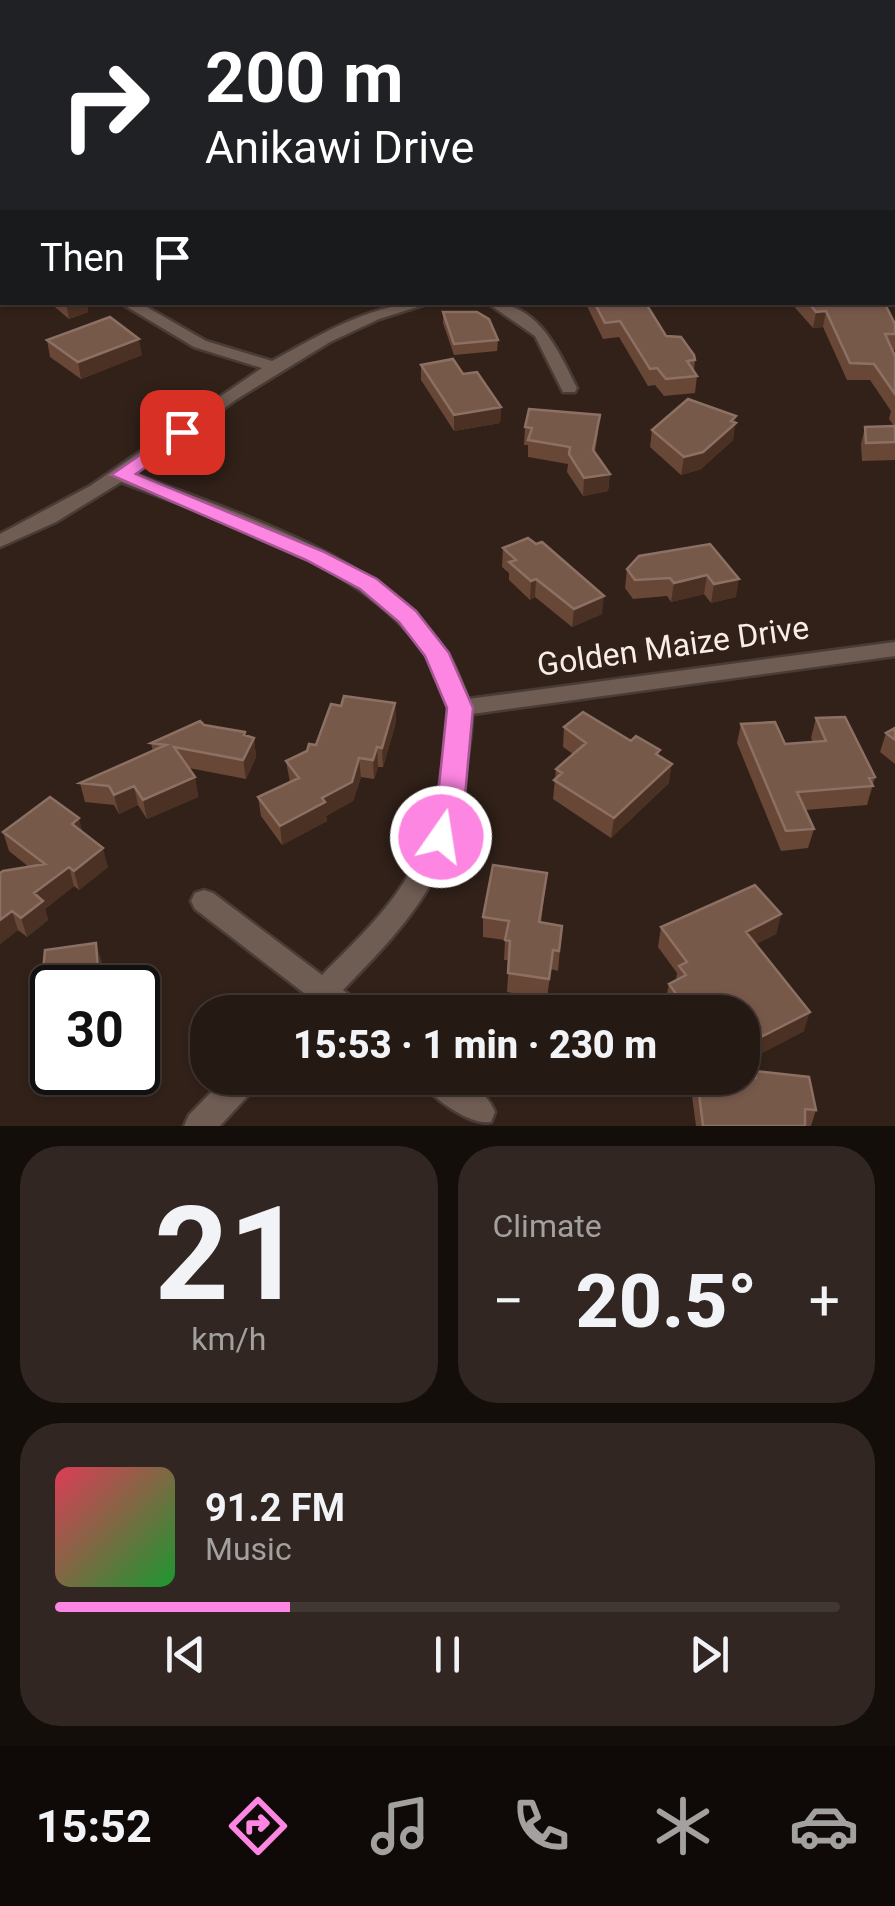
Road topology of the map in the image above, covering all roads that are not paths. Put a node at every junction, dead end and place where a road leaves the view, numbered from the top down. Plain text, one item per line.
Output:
1 (131, 305) edge
2 (415, 305) edge
3 (498, 305) edge
4 (274, 367) junction
5 (569, 388) dead end
6 (121, 475) junction
7 (0, 541) edge
8 (895, 649) edge
9 (460, 708) junction
10 (204, 901) dead end
11 (306, 995) edge
12 (320, 995) edge
13 (228, 1095) edge
14 (458, 1095) edge
15 (480, 1112) dead end
16 (200, 1126) edge

1 - 4 street
2 - 4 street
3 - 5 street
4 - 6 street
6 - 7 street
6 - 9 street
8 - 9 street, Golden Maize Drive
9 - 12 street
10 - 11 street
13 - 16 street
14 - 15 street

